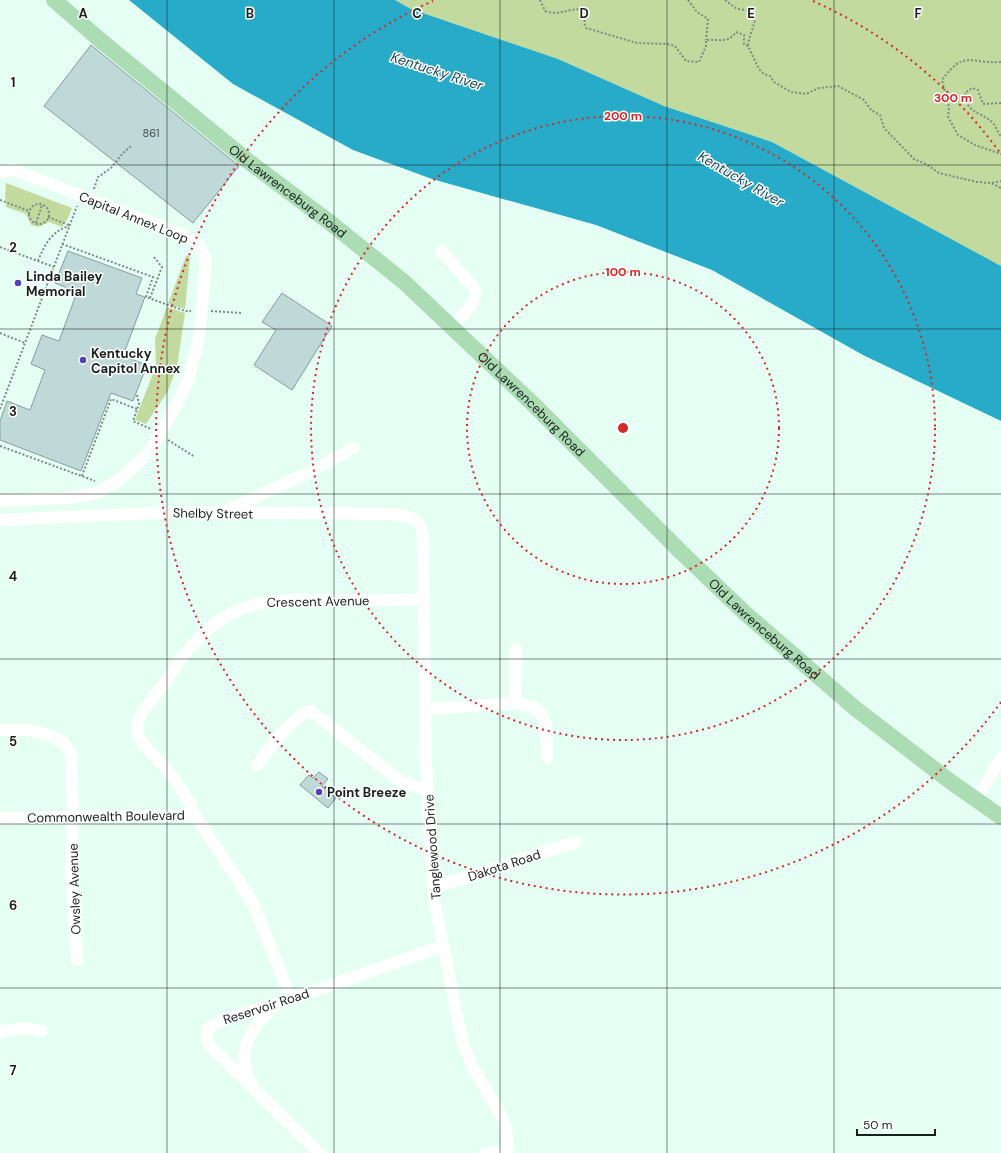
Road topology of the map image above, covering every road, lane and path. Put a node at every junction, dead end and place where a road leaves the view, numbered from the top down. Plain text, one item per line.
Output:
1 (54, 0) edge
2 (540, 0) edge
3 (688, 0) edge
4 (725, 0) edge
5 (706, 40) junction
6 (748, 46) junction
7 (1001, 62) edge
8 (1001, 103) edge
9 (1001, 136) edge
10 (131, 146) dead end
11 (1001, 154) edge
12 (0, 173) edge
13 (1001, 181) edge
14 (991, 183) junction
15 (1001, 188) edge
16 (86, 197) junction
17 (0, 200) edge
18 (42, 205) junction
19 (30, 211) junction
20 (48, 217) junction
21 (36, 223) junction
22 (69, 226) junction
23 (62, 244) junction
24 (0, 247) edge
25 (441, 251) dead end
26 (154, 257) dead end
27 (38, 261) junction
28 (54, 267) junction
29 (150, 298) junction
30 (186, 311) dead end
31 (214, 311) dead end
32 (241, 313) dead end
33 (452, 326) junction
34 (0, 333) edge
35 (25, 343) junction
36 (137, 395) dead end
37 (0, 409) edge
38 (138, 409) junction
39 (146, 425) dead end
40 (170, 441) dead end
41 (0, 446) edge
42 (353, 448) dead end
43 (195, 457) dead end
44 (82, 476) junction
45 (110, 487) junction
46 (0, 501) edge
47 (222, 513) junction
48 (0, 520) edge
49 (421, 528) joint
50 (423, 599) junction
51 (516, 649) dead end
52 (515, 703) junction
53 (425, 709) junction
54 (0, 730) edge
55 (547, 758) dead end
56 (1001, 758) edge
57 (256, 765) dead end
58 (428, 791) junction
59 (976, 800) junction
60 (194, 815) junction
61 (73, 817) junction
62 (1001, 817) edge
63 (0, 818) edge
64 (576, 842) dead end
65 (433, 888) junction
66 (443, 946) junction
67 (77, 960) dead end
68 (291, 999) junction
69 (276, 1004) junction
70 (42, 1031) dead end
71 (0, 1032) edge
72 (255, 1088) junction
73 (508, 1152) edge
74 (319, 1153) edge
75 (484, 1153) edge

1 - 33 main road, Old Lawrenceburg Road
2 - 5 path
3 - 5 path
4 - 6 path
5 - 6 path
6 - 14 path
7 - 11 path
8 - 9 path
10 - 16 path
12 - 16 street, Capital Annex Loop
13 - 14 path
14 - 15 path
16 - 22 path
16 - 45 street, Capital Annex Loop
17 - 19 path
18 - 19 path
18 - 20 path
18 - 21 path
19 - 21 path
20 - 21 path
20 - 22 path
22 - 23 path
22 - 27 path
23 - 28 path
23 - 29 path
24 - 27 path
25 - 33 street
26 - 29 path
27 - 28 path
28 - 35 path
29 - 30 path
31 - 32 path
33 - 59 main road, Old Lawrenceburg Road
34 - 35 path
35 - 37 path
36 - 38 path
38 - 39 path
38 - 44 path
40 - 43 path
41 - 44 path
42 - 47 street
44 - 45 path
45 - 46 street, Capital Annex Loop
47 - 48 street, Shelby Street
47 - 49 street, Shelby Street
49 - 50 street, Tanglewood Drive
50 - 53 street, Tanglewood Drive
50 - 60 street, Crescent Avenue
51 - 52 street
52 - 53 street
52 - 55 street
53 - 58 street, Tanglewood Drive
54 - 61 street, Owsley Avenue
56 - 59 street
57 - 58 street
58 - 65 street, Tanglewood Drive
59 - 62 main road, Old Lawrenceburg Road
60 - 61 street, Commonwealth Boulevard
60 - 68 street, Commonwealth Boulevard
61 - 63 street, Commonwealth Boulevard
61 - 67 street, Owsley Avenue
64 - 65 street, Dakota Road
65 - 66 street, Tanglewood Drive
66 - 68 street, Reservoir Road
66 - 73 street, Tanglewood Drive
68 - 69 street, Reservoir Road
69 - 72 street
69 - 72 street, Reservoir Road
70 - 71 street
72 - 74 street, Reservoir Road
73 - 75 street

